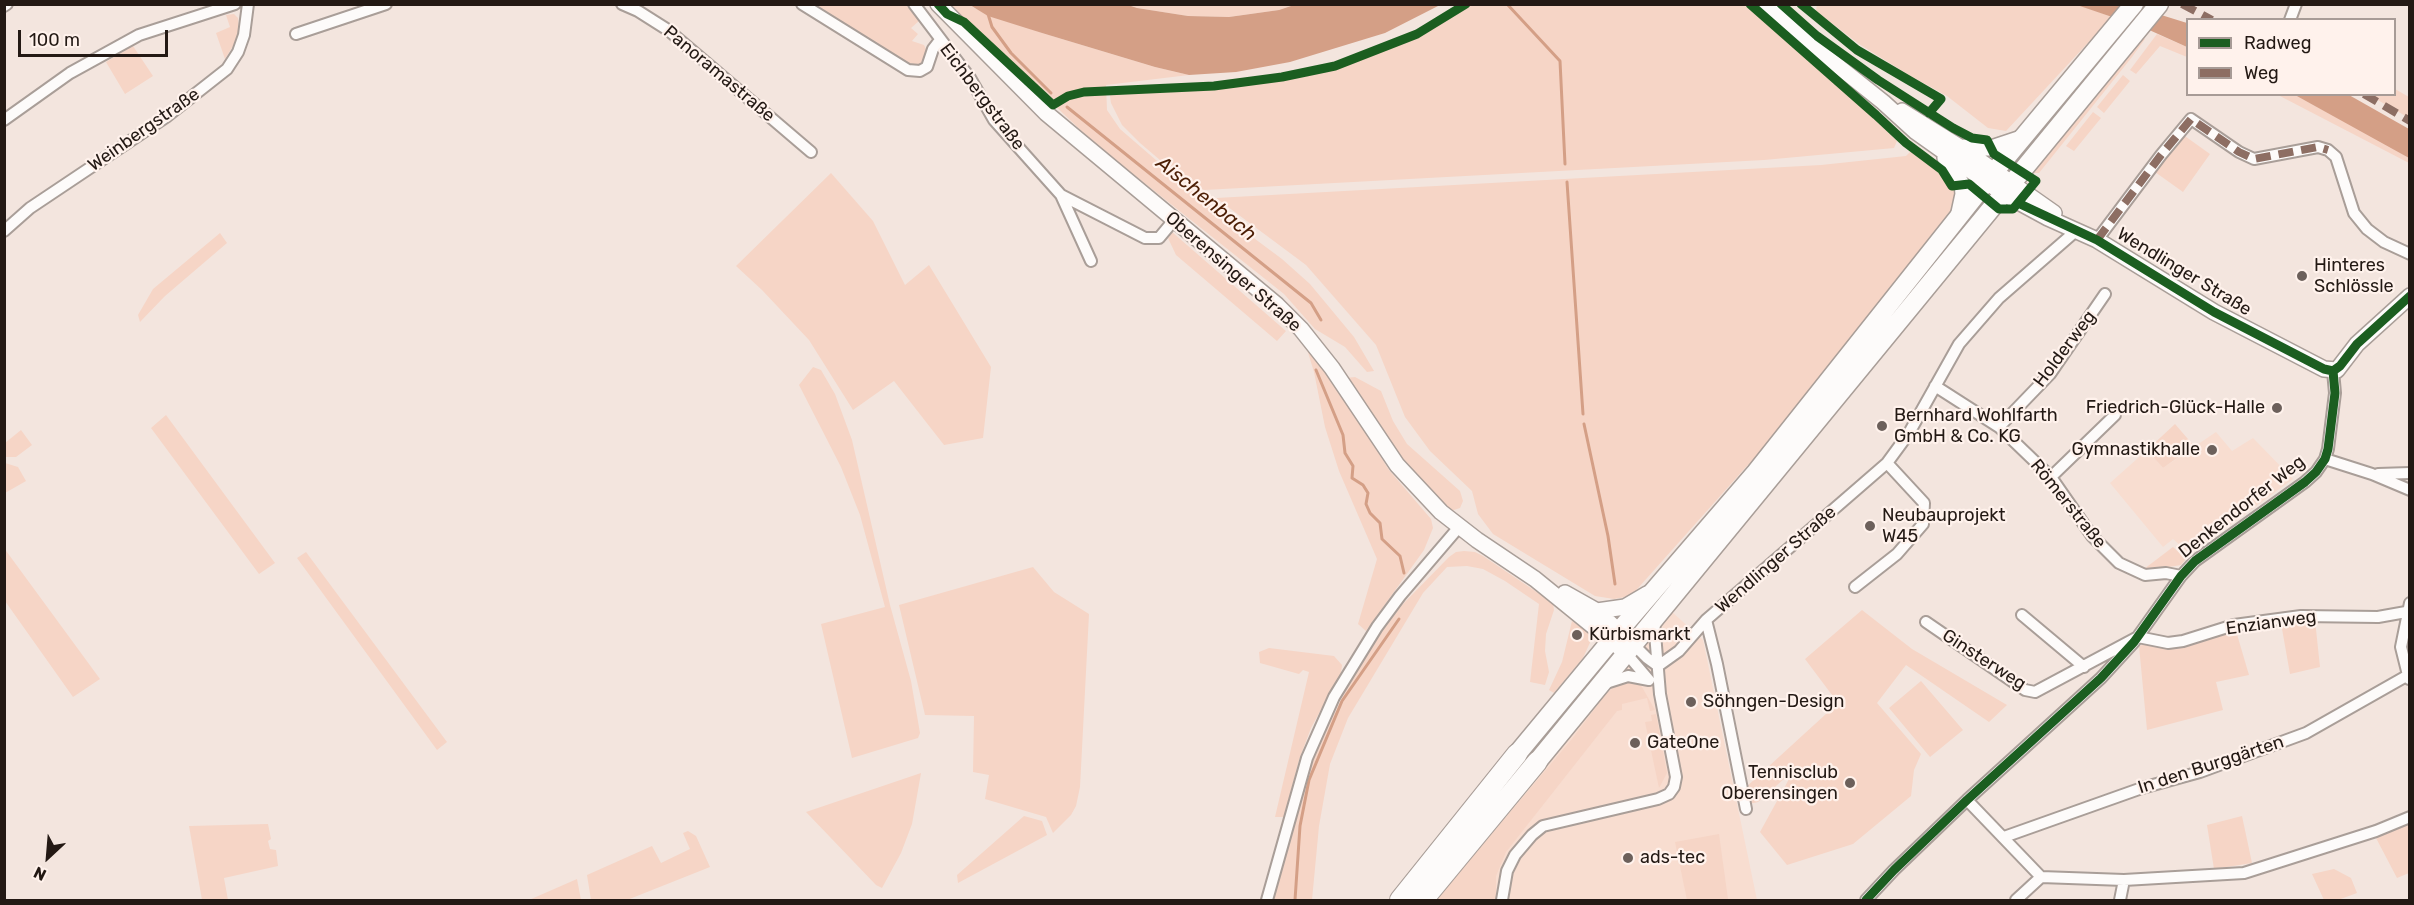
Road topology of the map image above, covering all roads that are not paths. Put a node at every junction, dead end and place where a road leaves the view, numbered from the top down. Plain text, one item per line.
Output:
1 (235, 4) edge
2 (248, 4) edge
3 (386, 4) edge
4 (622, 4) edge
5 (802, 4) edge
6 (914, 4) edge
7 (938, 4) edge
8 (1764, 4) edge
9 (2134, 4) edge
10 (2158, 4) edge
11 (296, 34) dead end
12 (940, 40) junction
13 (1883, 102) junction
14 (4, 120) edge
15 (2024, 137) junction
16 (1930, 142) junction
17 (1960, 147) junction
18 (811, 152) dead end
19 (1990, 177) junction
20 (2006, 188) junction
21 (1061, 195) junction
22 (1958, 217) junction
23 (1174, 220) junction
24 (2074, 228) junction
25 (4, 231) edge
26 (2097, 240) junction
27 (2409, 254) edge
28 (1091, 261) dead end
29 (2105, 294) dead end
30 (2409, 296) edge
31 (2333, 371) junction
32 (1935, 386) junction
33 (2115, 415) dead end
34 (1999, 427) junction
35 (2325, 459) junction
36 (1887, 463) junction
37 (2409, 473) edge
38 (2372, 474) junction
39 (2051, 477) junction
40 (2409, 490) edge
41 (1458, 527) junction
42 (2181, 576) junction
43 (1535, 579) junction
44 (1855, 587) dead end
45 (1655, 589) junction
46 (2408, 607) edge
47 (1597, 611) junction
48 (2022, 615) dead end
49 (1653, 619) junction
50 (1706, 620) junction
51 (1926, 622) dead end
52 (1615, 635) junction
53 (2138, 637) junction
54 (1630, 649) junction
55 (1658, 666) junction
56 (2084, 667) junction
57 (2409, 676) edge
58 (1649, 680) junction
59 (1598, 687) junction
60 (1660, 694) junction
61 (1517, 754) joint
62 (1537, 762) joint
63 (1967, 800) junction
64 (1746, 809) dead end
65 (2409, 817) edge
66 (2004, 837) junction
67 (2041, 877) junction
68 (2124, 880) junction
69 (1267, 900) edge
70 (1400, 900) edge
71 (1423, 900) edge
72 (1502, 900) edge
73 (1866, 900) edge
74 (2016, 900) edge
75 (2120, 900) edge

1 - 14 street
2 - 25 street, Weinbergstraße
3 - 11 street
4 - 18 street, Panoramastraße
5 - 12 street
6 - 12 street, Eichbergstraße
7 - 23 street, Oberensinger Straße
8 - 13 street
9 - 15 main road
10 - 20 main road
12 - 21 street, Eichbergstraße
13 - 16 street
13 - 17 street
15 - 17 street
15 - 19 main road
16 - 19 street
16 - 22 street
17 - 19 street
19 - 20 street, Wendlinger Straße
19 - 22 main road
20 - 24 street, Wendlinger Straße
20 - 49 main road
21 - 23 street, Eichbergstraße
21 - 28 street
22 - 45 main road
23 - 41 street, Oberensinger Straße
24 - 26 street, Wendlinger Straße
24 - 32 street, Wendlinger Straße
26 - 27 street
26 - 31 street, Wendlinger Straße
29 - 34 street, Holderweg
30 - 31 street
31 - 35 street, Denkendorfer Weg
32 - 34 street, Römerstraße
32 - 36 street, Wendlinger Straße
33 - 39 street
34 - 39 street, Römerstraße
35 - 38 street
35 - 42 street, Denkendorfer Weg
36 - 44 street
36 - 50 street, Wendlinger Straße
37 - 38 street
38 - 40 street
39 - 42 street, Römerstraße
41 - 43 street, Oberensinger Straße
41 - 69 street
42 - 53 street, Denkendorfer Weg
43 - 47 street, Oberensinger Straße
43 - 52 street, Oberensinger Straße
45 - 47 street
45 - 52 main road
46 - 53 street, Enzianweg
46 - 57 street
47 - 52 street, Oberensinger Straße
48 - 56 street
49 - 54 main road
49 - 55 street
50 - 55 street, Wendlinger Straße
50 - 64 street, Wendlinger Straße
51 - 56 street, Ginsterweg
52 - 54 street
52 - 61 main road
53 - 56 street, Ginsterweg
53 - 63 street, Denkendorfer Weg
54 - 55 street
54 - 58 street
54 - 59 main road
55 - 60 street
57 - 66 street, In den Burggärten
58 - 59 street
58 - 60 street
59 - 62 main road
60 - 72 street
61 - 70 highway
62 - 71 highway
63 - 66 street
63 - 73 street, Denkendorfer Weg
65 - 68 street
66 - 67 street
67 - 68 street
67 - 74 street
68 - 75 street

